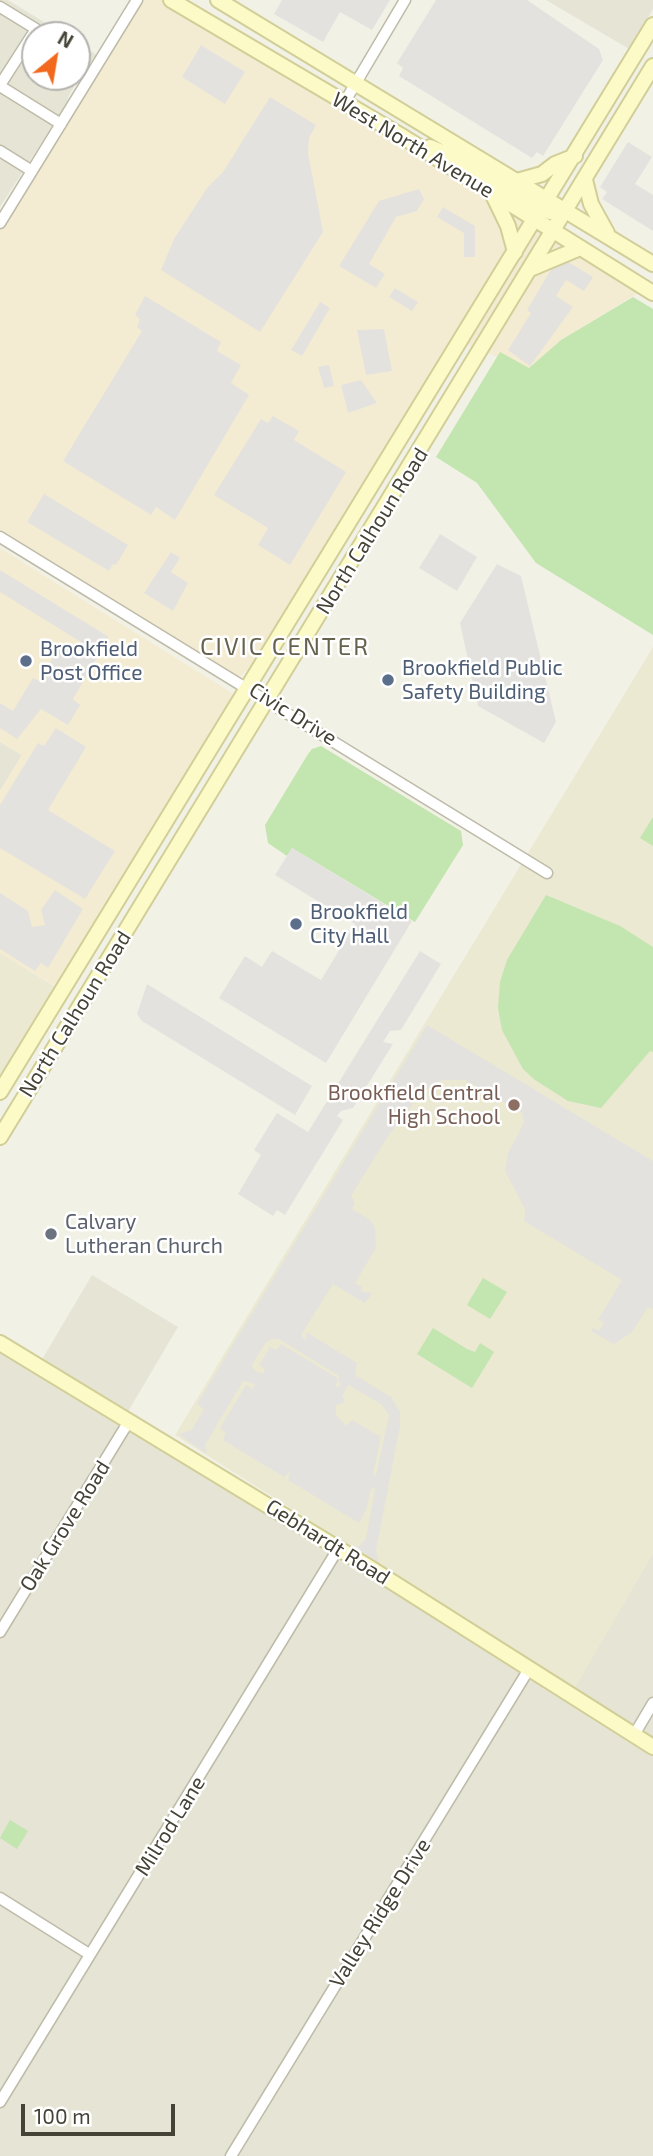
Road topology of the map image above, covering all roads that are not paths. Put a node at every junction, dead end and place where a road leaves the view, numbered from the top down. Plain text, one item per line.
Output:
1 (137, 0) edge
2 (171, 0) edge
3 (218, 0) edge
4 (405, 0) edge
5 (0, 7) edge
6 (653, 25) edge
7 (653, 66) edge
8 (4, 73) edge
9 (357, 82) junction
10 (0, 85) edge
11 (344, 103) junction
12 (61, 124) junction
13 (400, 135) junction
14 (0, 151) edge
15 (575, 156) junction
16 (32, 171) junction
17 (585, 180) junction
18 (517, 181) junction
19 (493, 194) junction
20 (541, 210) junction
21 (566, 211) junction
22 (0, 223) edge
23 (553, 231) junction
24 (608, 236) junction
25 (580, 248) junction
26 (515, 252) junction
27 (653, 264) edge
28 (528, 269) junction
29 (653, 293) edge
30 (0, 537) edge
31 (248, 687) junction
32 (269, 699) junction
33 (547, 873) dead end
34 (0, 1092) edge
35 (0, 1137) edge
36 (0, 1343) edge
37 (129, 1420) junction
38 (338, 1549) junction
39 (0, 1632) edge
40 (529, 1669) junction
41 (653, 1703) edge
42 (634, 1735) junction
43 (653, 1747) edge
44 (0, 1898) edge
45 (89, 1954) junction
46 (0, 2102) edge
47 (231, 2156) edge

1 - 12 street
2 - 11 main road, West North Avenue
3 - 9 main road, West North Avenue
4 - 9 street
5 - 8 street
6 - 15 main road, North Calhoun Road
7 - 17 main road, North Calhoun Road
8 - 10 street
9 - 11 street
9 - 18 main road, West North Avenue
10 - 12 street
11 - 13 main road, West North Avenue
12 - 16 street
13 - 19 main road, West North Avenue
13 - 20 main road
14 - 16 street
15 - 18 main road
15 - 20 main road, North Calhoun Road
16 - 22 street
17 - 21 main road, North Calhoun Road
17 - 24 main road
18 - 20 main road, West North Avenue
19 - 20 main road, West North Avenue
19 - 26 main road
20 - 21 main road, West North Avenue
20 - 23 main road, West North Avenue
20 - 26 main road, North Calhoun Road
21 - 23 main road, North Calhoun Road
21 - 24 main road, West North Avenue
23 - 25 main road, West North Avenue
23 - 28 main road, North Calhoun Road
24 - 27 main road, West North Avenue
25 - 28 main road
25 - 29 main road, West North Avenue
26 - 31 main road, North Calhoun Road
28 - 32 main road, North Calhoun Road
30 - 31 street, Civic Drive
31 - 32 street, Civic Drive
31 - 34 main road, North Calhoun Road
32 - 33 street, Civic Drive
32 - 35 main road, North Calhoun Road
36 - 37 main road, Gebhardt Road
37 - 38 main road, Gebhardt Road
37 - 39 street, Oak Grove Road
38 - 40 main road, Gebhardt Road
38 - 45 street, Milrod Lane
40 - 42 main road, Gebhardt Road
40 - 47 street, Valley Ridge Drive
41 - 42 street
42 - 43 main road, Gebhardt Road
44 - 45 street
45 - 46 street, Milrod Lane

